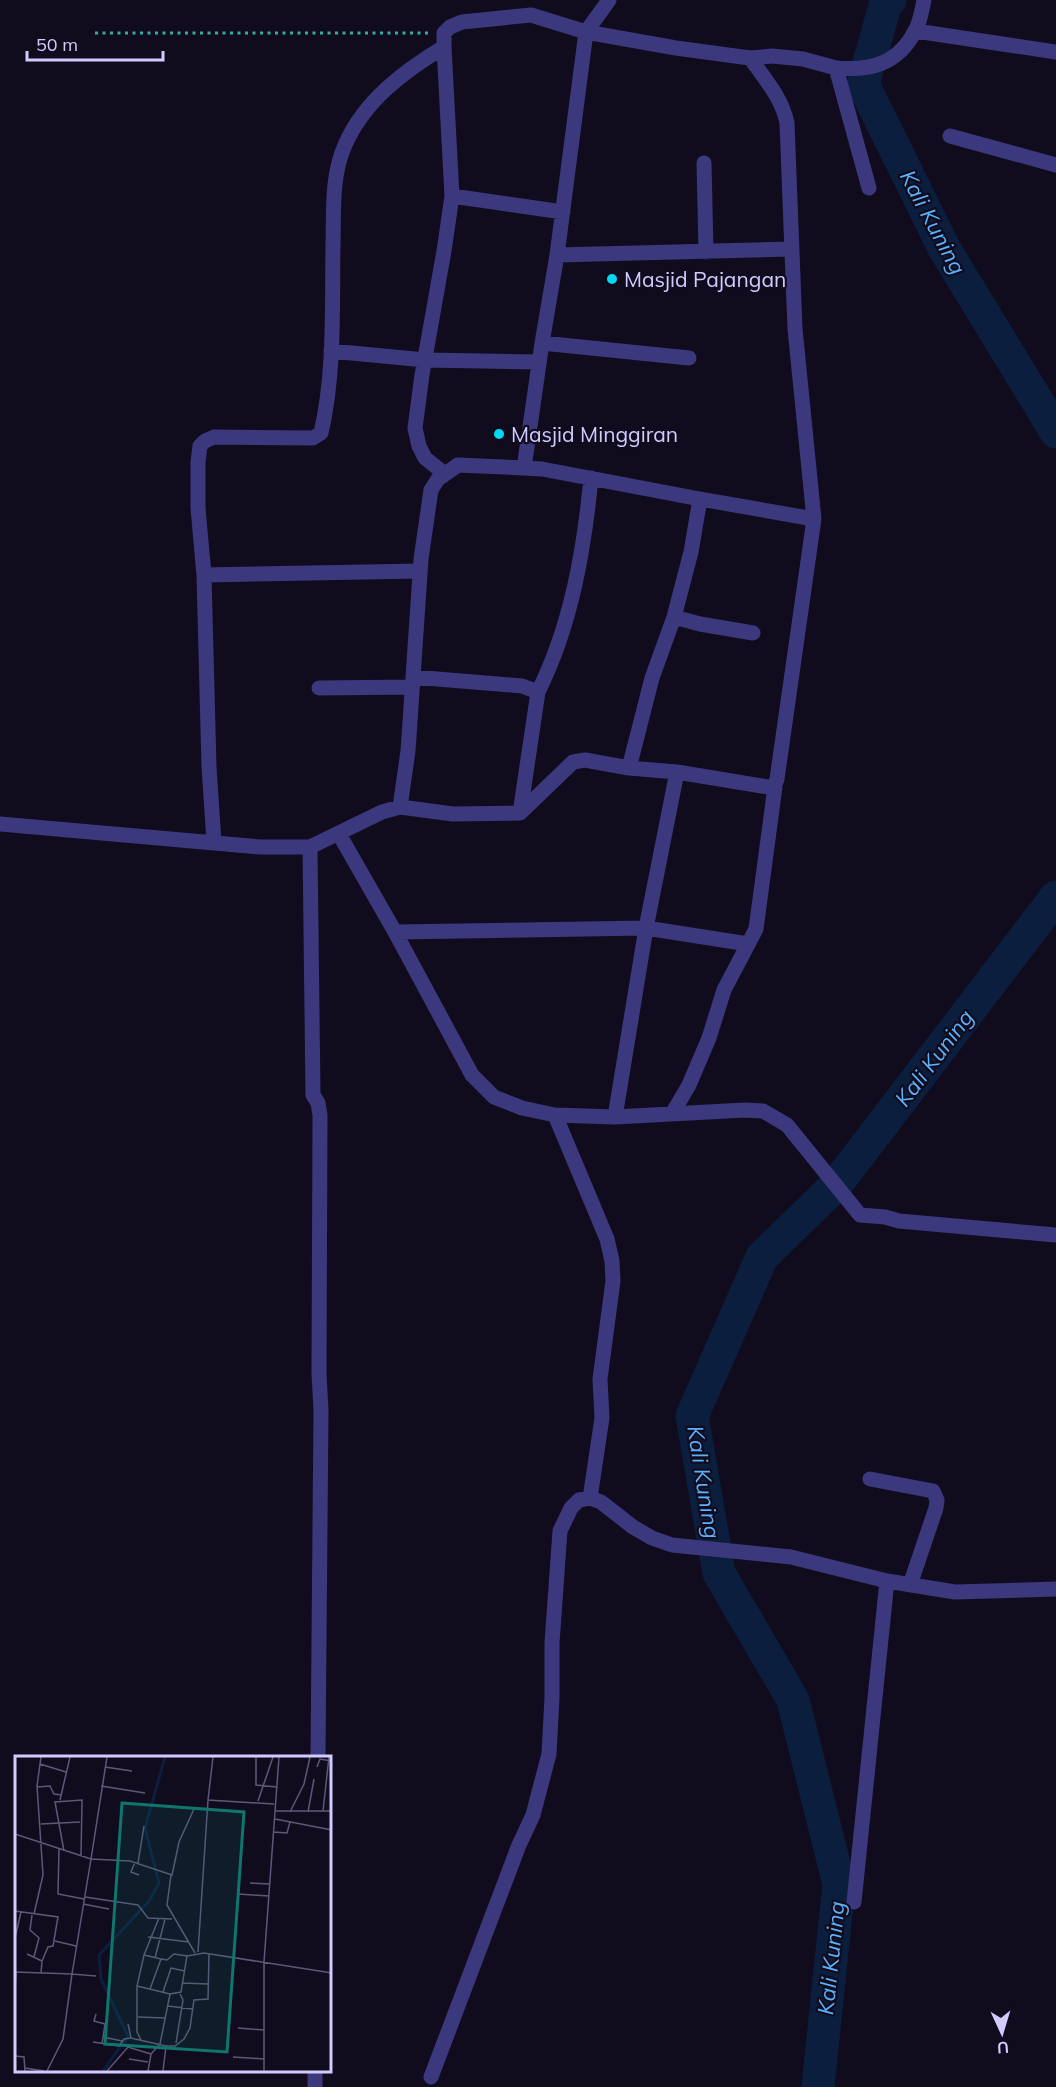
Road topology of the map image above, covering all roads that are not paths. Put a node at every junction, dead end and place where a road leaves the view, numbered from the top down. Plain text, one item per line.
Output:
1 (609, 0) edge
2 (924, 0) edge
3 (530, 7) edge
4 (916, 31) junction
5 (586, 32) junction
6 (444, 40) junction
7 (1056, 52) edge
8 (750, 58) junction
9 (841, 68) junction
10 (950, 136) dead end
11 (704, 163) dead end
12 (1056, 165) edge
13 (869, 188) dead end
14 (452, 196) junction
15 (563, 212) junction
16 (792, 249) junction
17 (706, 252) junction
18 (557, 255) junction
19 (542, 343) junction
20 (331, 351) junction
21 (689, 358) dead end
22 (425, 360) junction
23 (539, 362) junction
24 (524, 468) junction
25 (445, 474) junction
26 (591, 478) junction
27 (700, 500) junction
28 (814, 519) junction
29 (420, 571) junction
30 (204, 575) junction
31 (674, 617) junction
32 (753, 633) dead end
33 (412, 682) junction
34 (319, 688) dead end
35 (538, 692) junction
36 (629, 768) junction
37 (677, 772) junction
38 (775, 787) junction
39 (400, 807) junction
40 (520, 813) junction
41 (0, 824) edge
42 (339, 834) junction
43 (214, 842) junction
44 (310, 847) junction
45 (646, 928) junction
46 (395, 932) junction
47 (748, 944) junction
48 (672, 1114) junction
49 (555, 1115) junction
50 (615, 1117) junction
51 (1056, 1235) edge
52 (870, 1479) dead end
53 (590, 1498) junction
54 (886, 1581) junction
55 (910, 1585) junction
56 (1056, 1589) edge
57 (318, 1756) edge
58 (855, 1902) dead end
59 (431, 2076) dead end

1 - 5 street
2 - 4 street
3 - 5 street
3 - 6 street
4 - 7 street
4 - 9 street
5 - 8 street
5 - 15 street
6 - 14 street
6 - 20 street
8 - 9 street
8 - 16 street
9 - 13 street
10 - 12 street
11 - 17 street
14 - 15 street
14 - 22 street
15 - 18 street
16 - 17 street
16 - 28 street
17 - 18 street
18 - 19 street
19 - 21 street
19 - 23 street
20 - 22 street
20 - 30 street
22 - 23 street
22 - 25 street
23 - 24 street
24 - 25 street
24 - 26 street
25 - 29 street
26 - 27 street
26 - 35 street
27 - 28 street
27 - 31 street
28 - 38 street
29 - 30 street
29 - 33 street
30 - 43 street
31 - 32 street
31 - 36 street
33 - 34 street
33 - 35 street
33 - 39 street
35 - 40 street
36 - 37 street
36 - 40 street
37 - 38 street
37 - 45 street
38 - 47 street
39 - 40 street
39 - 42 street
41 - 43 street
42 - 44 street
42 - 46 street
43 - 44 street
44 - 57 street
45 - 46 street
45 - 47 street
45 - 50 street
46 - 49 street
47 - 48 street
48 - 50 street
48 - 51 street
49 - 50 street
49 - 53 street
52 - 55 street
53 - 54 street
53 - 59 street
54 - 55 street
54 - 58 street
55 - 56 street

